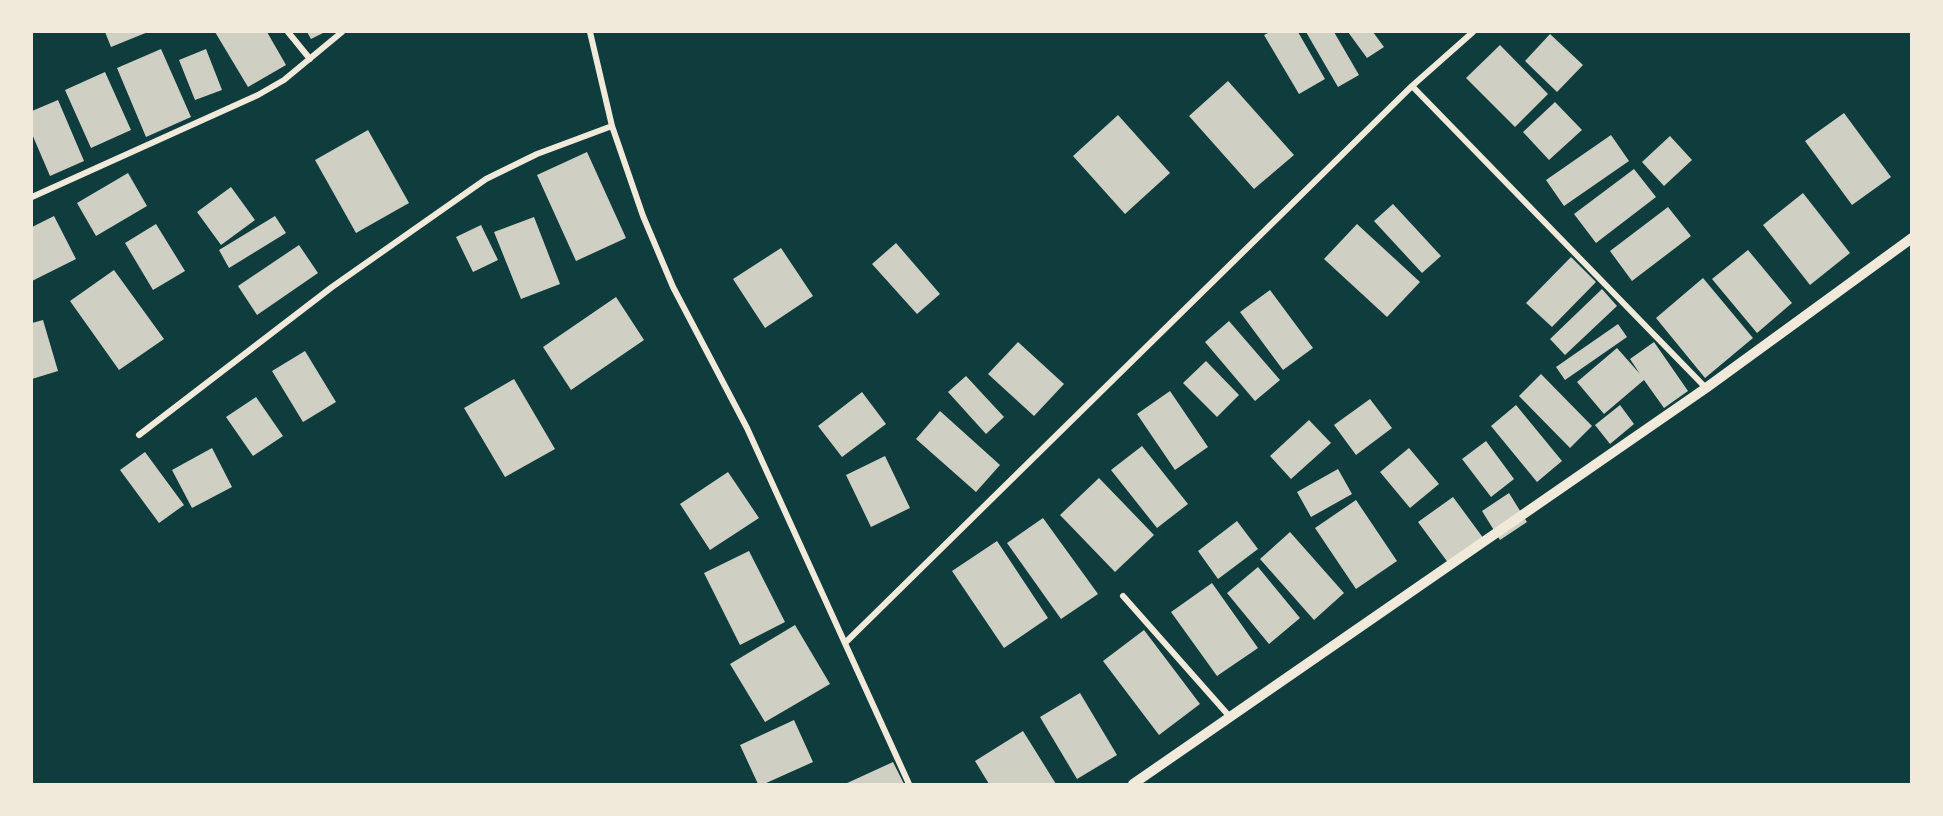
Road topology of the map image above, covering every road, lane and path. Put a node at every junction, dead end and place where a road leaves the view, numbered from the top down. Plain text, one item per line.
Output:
1 (288, 32) edge
2 (342, 32) edge
3 (590, 32) edge
4 (1473, 32) edge
5 (310, 59) junction
6 (1412, 86) junction
7 (612, 126) junction
8 (32, 197) edge
9 (1911, 238) edge
10 (1706, 388) junction
11 (139, 435) dead end
12 (1123, 596) dead end
13 (846, 642) junction
14 (1230, 717) junction
15 (909, 784) edge
16 (1132, 784) edge

1 - 5 street
2 - 5 street
3 - 7 street
4 - 6 street
5 - 8 street
6 - 10 street
6 - 13 street
7 - 11 street
7 - 13 street
9 - 10 street
10 - 14 street
12 - 14 street
13 - 15 street
14 - 16 street

